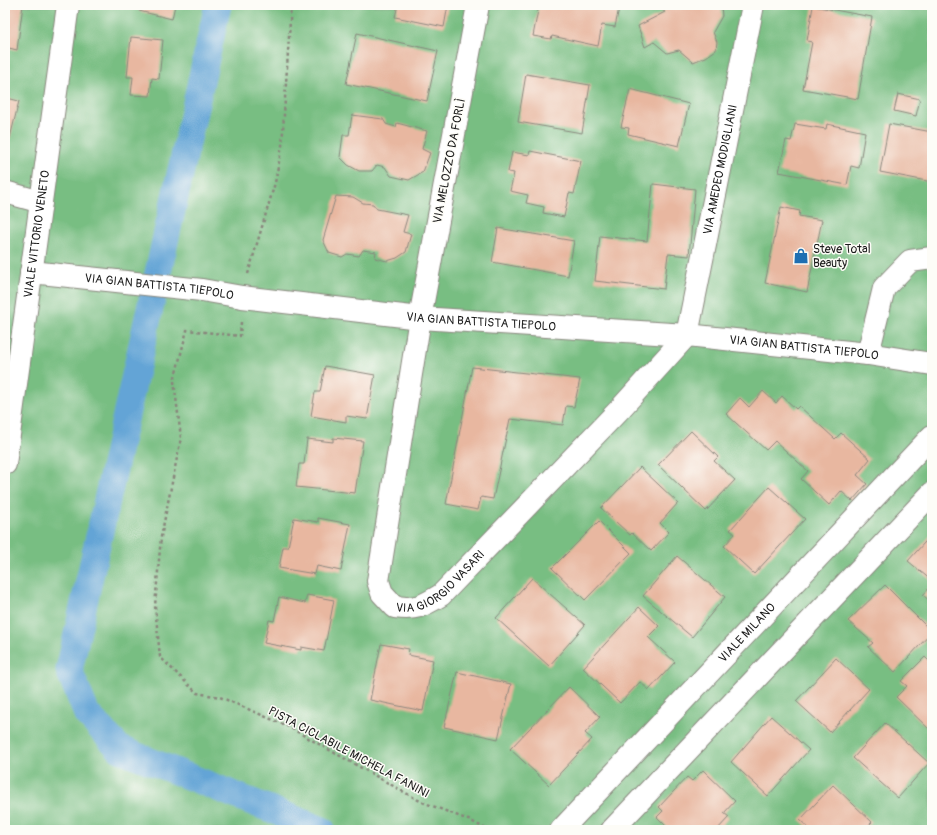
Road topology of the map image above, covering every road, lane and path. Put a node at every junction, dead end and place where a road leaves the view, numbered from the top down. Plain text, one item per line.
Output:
1 (68, 5) edge
2 (291, 5) edge
3 (478, 5) edge
4 (753, 5) edge
5 (5, 192) edge
6 (41, 202) junction
7 (932, 258) edge
8 (31, 272) junction
9 (242, 297) junction
10 (420, 318) junction
11 (687, 335) junction
12 (868, 354) junction
13 (932, 364) edge
14 (932, 436) edge
15 (5, 464) edge
16 (932, 493) edge
17 (488, 830) edge
18 (561, 830) edge
19 (612, 830) edge

1 - 6 street, VIALE VITTORIO VENETO
2 - 9 path
3 - 10 street, VIA MELOZZO DA FORLÌ
4 - 11 street, VIA AMEDEO MODIGLIANI
5 - 6 street
6 - 8 street, VIALE VITTORIO VENETO
7 - 12 street
8 - 9 street, VIA GIAN BATTISTA TIEPOLO
8 - 15 street, VIALE VITTORIO VENETO
9 - 10 street, VIA GIAN BATTISTA TIEPOLO
9 - 17 path, PISTA CICLABILE MICHELA FANINI
10 - 11 street, VIA GIAN BATTISTA TIEPOLO
10 - 11 street, VIA GIORGIO VASARI
11 - 12 street, VIA GIAN BATTISTA TIEPOLO
12 - 13 street, VIA GIAN BATTISTA TIEPOLO
14 - 18 street, VIALE MILANO
16 - 19 street

